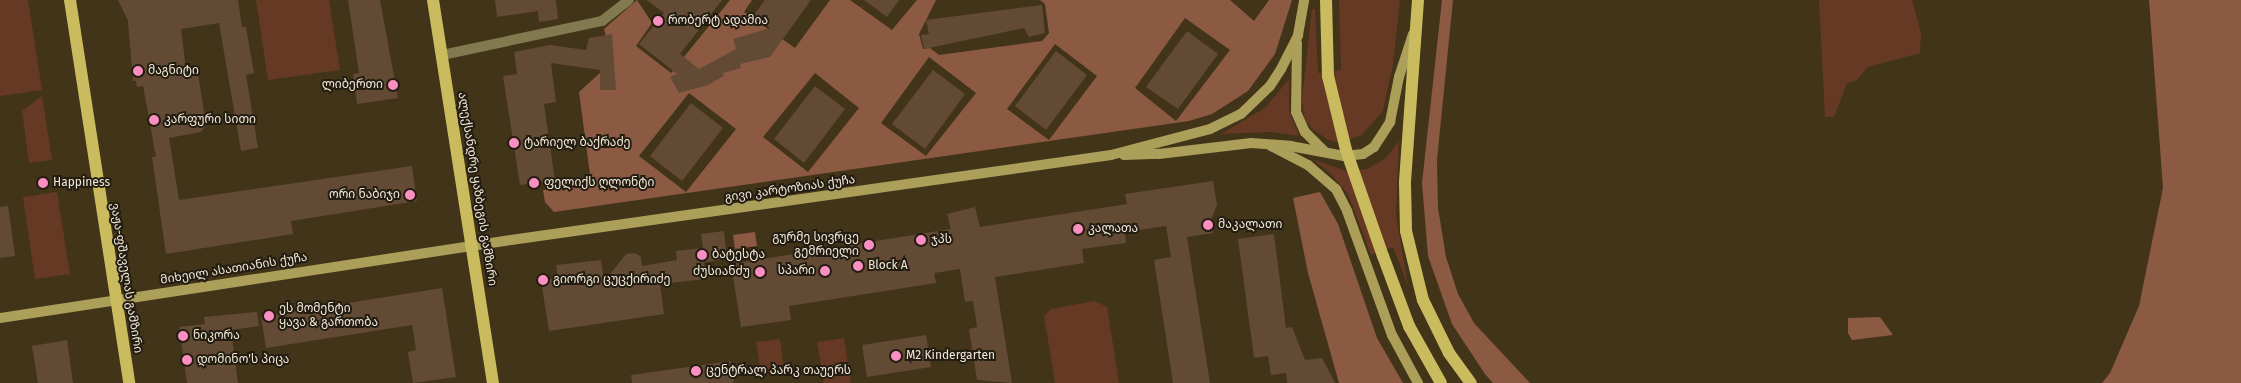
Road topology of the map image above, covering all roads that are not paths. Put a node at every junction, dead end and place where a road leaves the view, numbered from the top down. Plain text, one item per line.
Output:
1 (70, 0) edge
2 (433, 0) edge
3 (629, 0) edge
4 (1304, 0) edge
5 (1326, 0) edge
6 (1418, 0) edge
7 (1416, 25) junction
8 (1298, 35) junction
9 (442, 55) junction
10 (1266, 144) junction
11 (1325, 152) junction
12 (1111, 155) junction
13 (472, 246) junction
14 (115, 300) junction
15 (0, 318) edge
16 (129, 383) edge
17 (493, 383) edge
18 (1418, 383) edge
19 (1441, 383) edge
20 (1471, 383) edge

1 - 14 main road, ვაჟა-ფშაველას გამზირი
2 - 9 main road, ალექსანდრე ყაზბეგის გამზირი
3 - 9 street
4 - 8 main road, გივი კარტოზიას ქუჩა
5 - 19 main road, bridge
6 - 7 main road
7 - 11 main road, გივი კარტოზიას ქუჩა
7 - 20 main road
8 - 11 main road
8 - 12 main road, გივი კარტოზიას ქუჩა
9 - 13 main road, ალექსანდრე ყაზბეგის გამზირი
10 - 11 main road, გივი კარტოზიას ქუჩა
10 - 12 main road, გივი კარტოზიას ქუჩა
10 - 18 main road
12 - 13 main road, გივი კარტოზიას ქუჩა
13 - 14 main road, მიხეილ ასათიანის ქუჩა
13 - 17 main road, ალექსანდრე ყაზბეგის გამზირი
14 - 15 main road, მიხეილ ასათიანის ქუჩა
14 - 16 main road, ვაჟა-ფშაველას გამზირი

